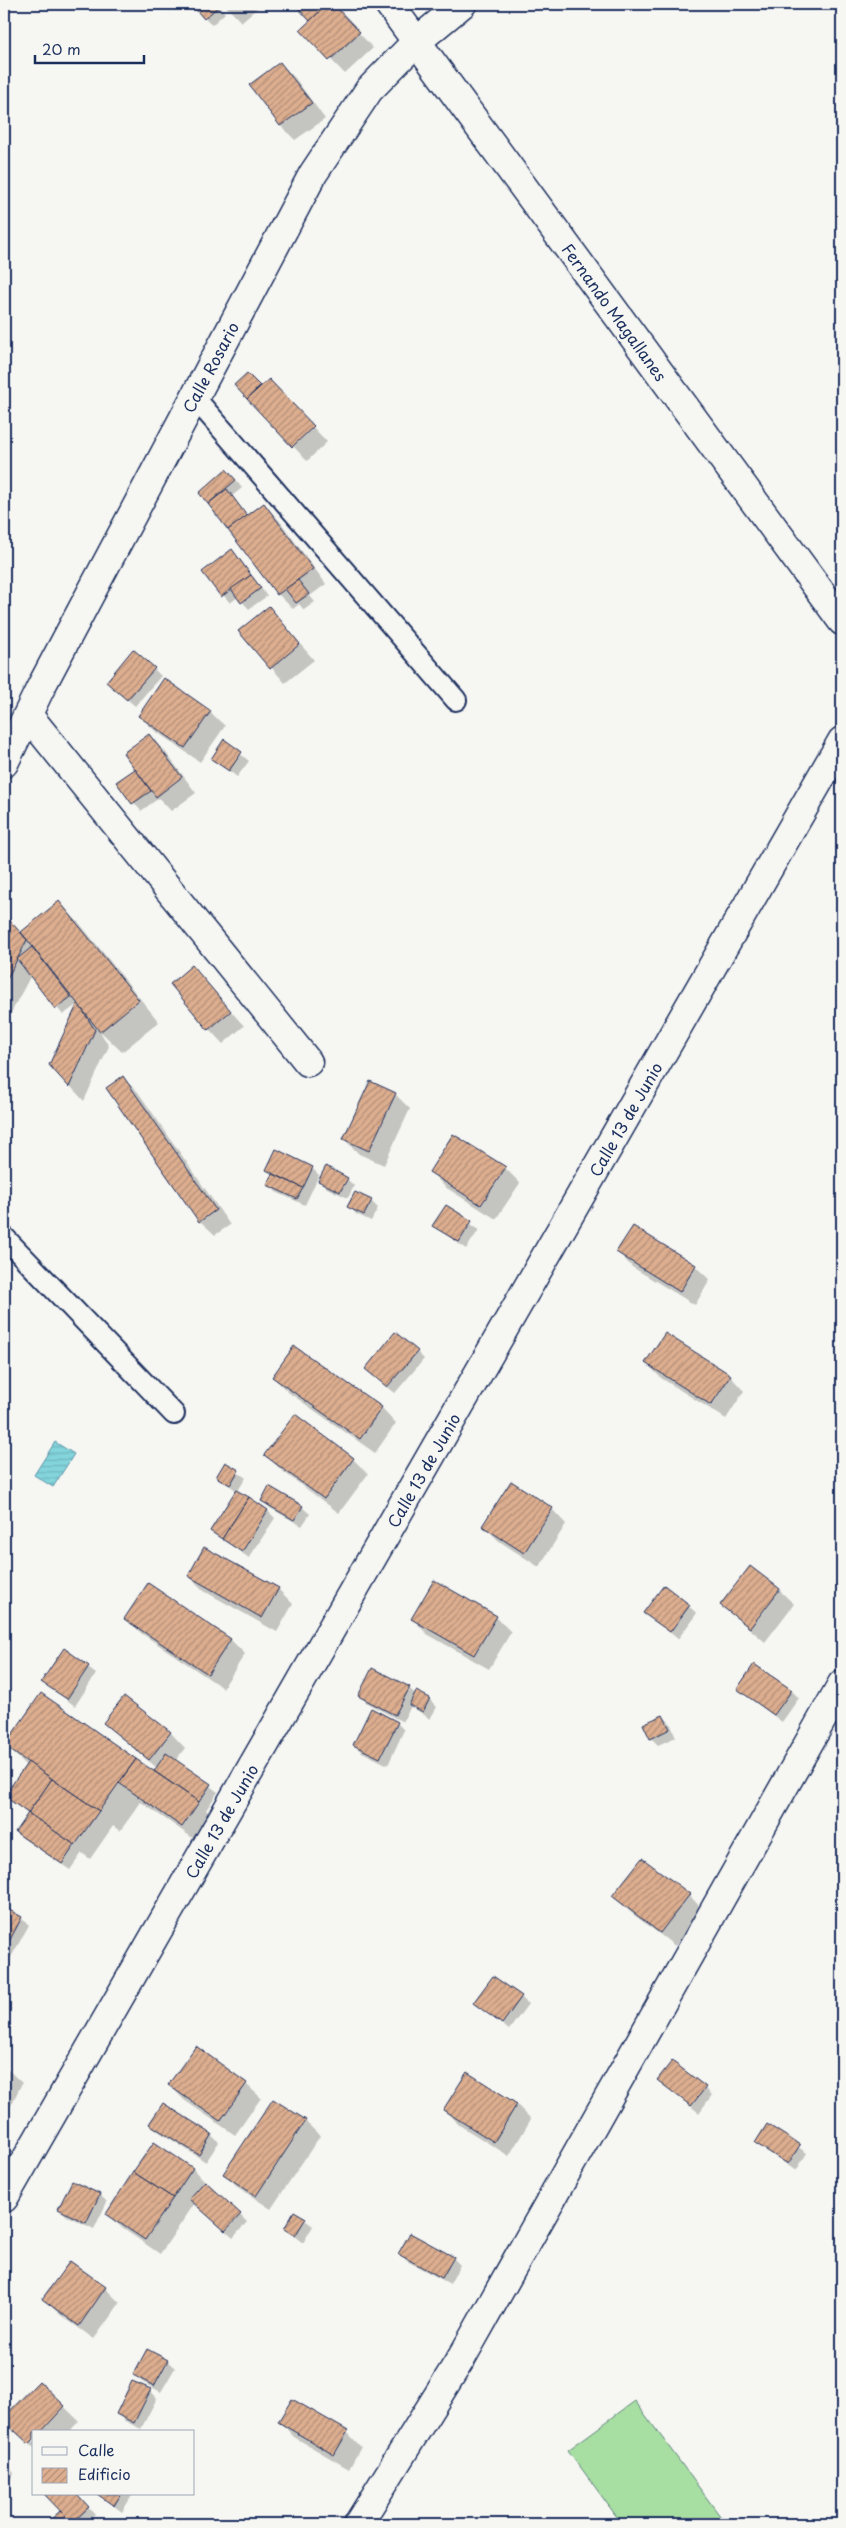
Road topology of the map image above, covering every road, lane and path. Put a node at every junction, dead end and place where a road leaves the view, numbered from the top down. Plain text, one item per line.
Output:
1 (389, 4) edge
2 (462, 4) edge
3 (416, 42) junction
4 (194, 397) junction
5 (842, 621) edge
6 (456, 700) dead end
7 (28, 715) junction
8 (842, 741) edge
9 (4, 763) edge
10 (308, 1062) dead end
11 (4, 1237) edge
12 (174, 1414) dead end
13 (842, 1684) edge
14 (4, 2198) edge
15 (358, 2524) edge

1 - 3 street, Fernando Magallanes
2 - 3 street, Calle Rosario
3 - 4 street, Calle Rosario
3 - 5 street, Fernando Magallanes
4 - 6 lane
4 - 7 street, Calle Rosario
7 - 9 street, Calle Rosario
7 - 10 street
8 - 14 street, Calle 13 de Junio
11 - 12 lane
13 - 15 street

